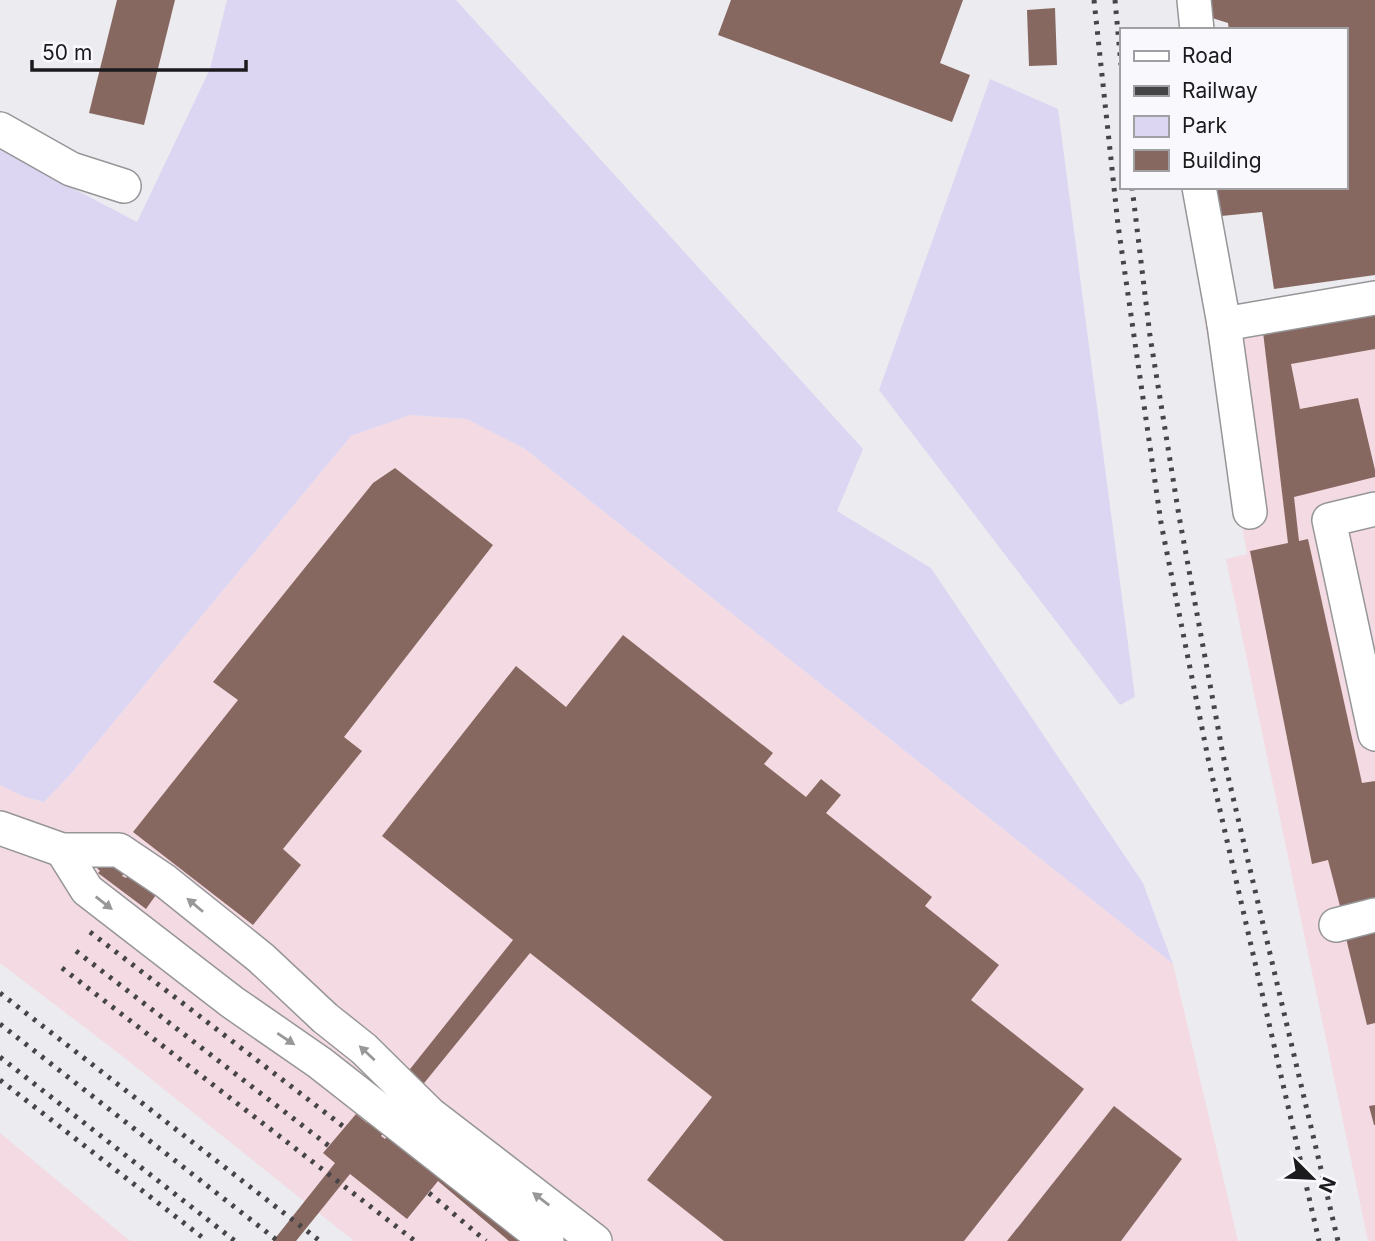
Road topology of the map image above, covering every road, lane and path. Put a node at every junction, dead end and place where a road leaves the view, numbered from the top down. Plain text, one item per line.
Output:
1 (1194, 0) edge
2 (1197, 28) edge
3 (0, 129) edge
4 (124, 186) dead end
5 (1199, 189) edge
6 (1375, 298) edge
7 (1224, 324) junction
8 (1375, 509) edge
9 (1251, 512) dead end
10 (1375, 734) edge
11 (0, 828) edge
12 (62, 850) junction
13 (1375, 915) edge
14 (1336, 925) dead end
15 (547, 1241) edge
16 (595, 1241) edge

1 - 2 street
3 - 4 street
5 - 7 street
6 - 7 street
7 - 9 street
8 - 10 street
11 - 12 street
12 -> 15 street
16 -> 12 street
13 - 14 street

